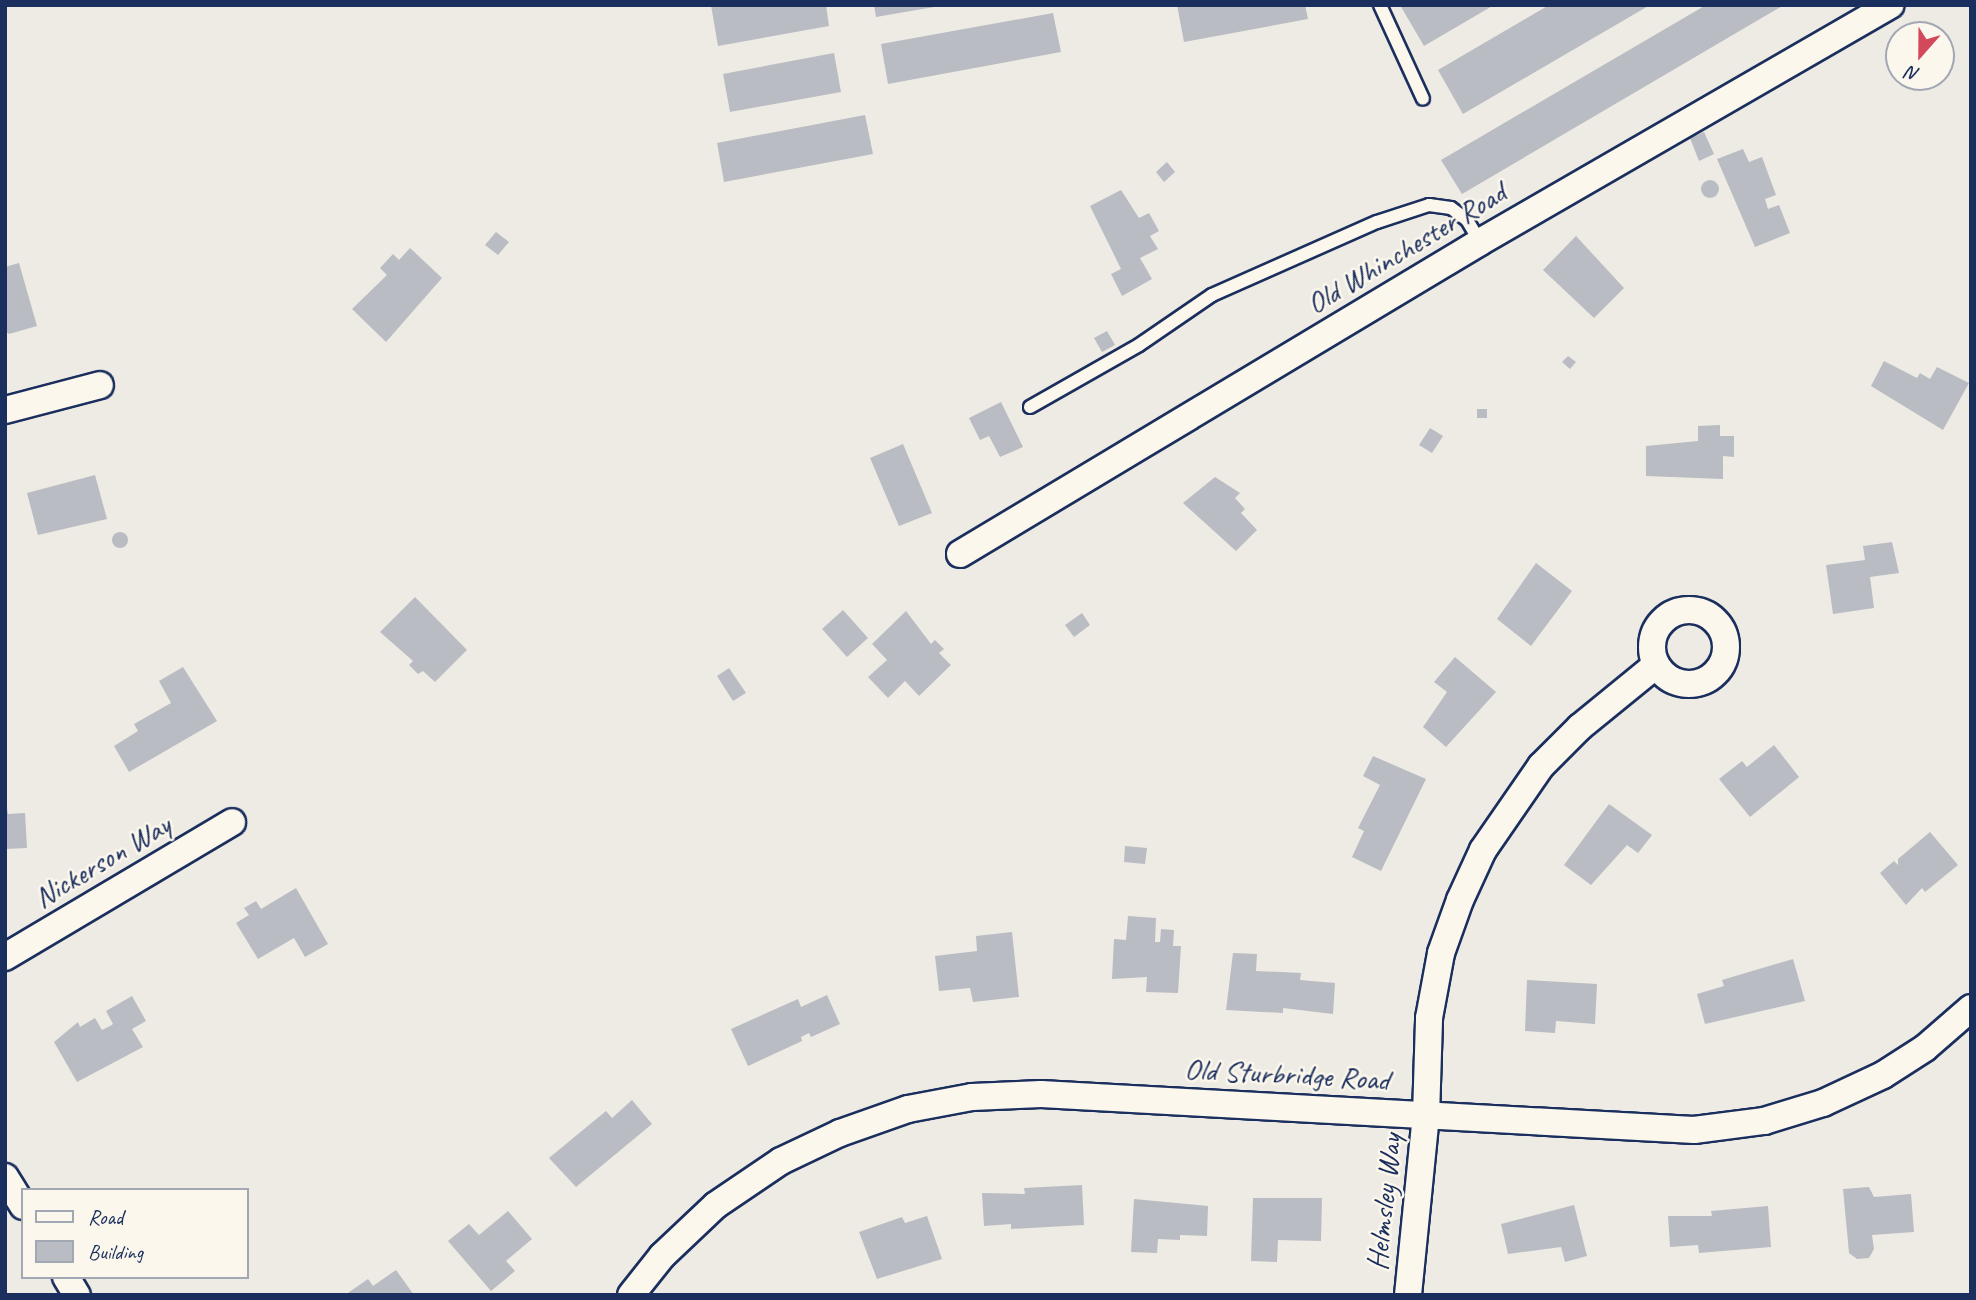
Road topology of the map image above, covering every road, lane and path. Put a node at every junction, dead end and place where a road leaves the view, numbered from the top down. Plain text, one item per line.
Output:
1 (1380, 5) edge
2 (1891, 5) edge
3 (1423, 99) dead end
4 (1480, 242) junction
5 (100, 384) dead end
6 (1030, 407) dead end
7 (5, 410) edge
8 (960, 554) dead end
9 (1656, 665) dead end
10 (232, 822) dead end
11 (5, 957) edge
12 (1971, 1008) edge
13 (1426, 1116) junction
14 (5, 1177) edge
15 (21, 1203) edge
16 (67, 1279) edge
17 (77, 1295) edge
18 (631, 1295) edge
19 (1408, 1295) edge

1 - 3 lane
2 - 4 street, Old Whinchester Road
4 - 6 lane
4 - 8 street, Old Whinchester Road
5 - 7 street
9 - 13 street, Helmsley Way
10 - 11 street, Nickerson Way
12 - 13 street, Old Sturbridge Road
13 - 18 street, Old Sturbridge Road
13 - 19 street, Helmsley Way
14 - 15 street
16 - 17 street

